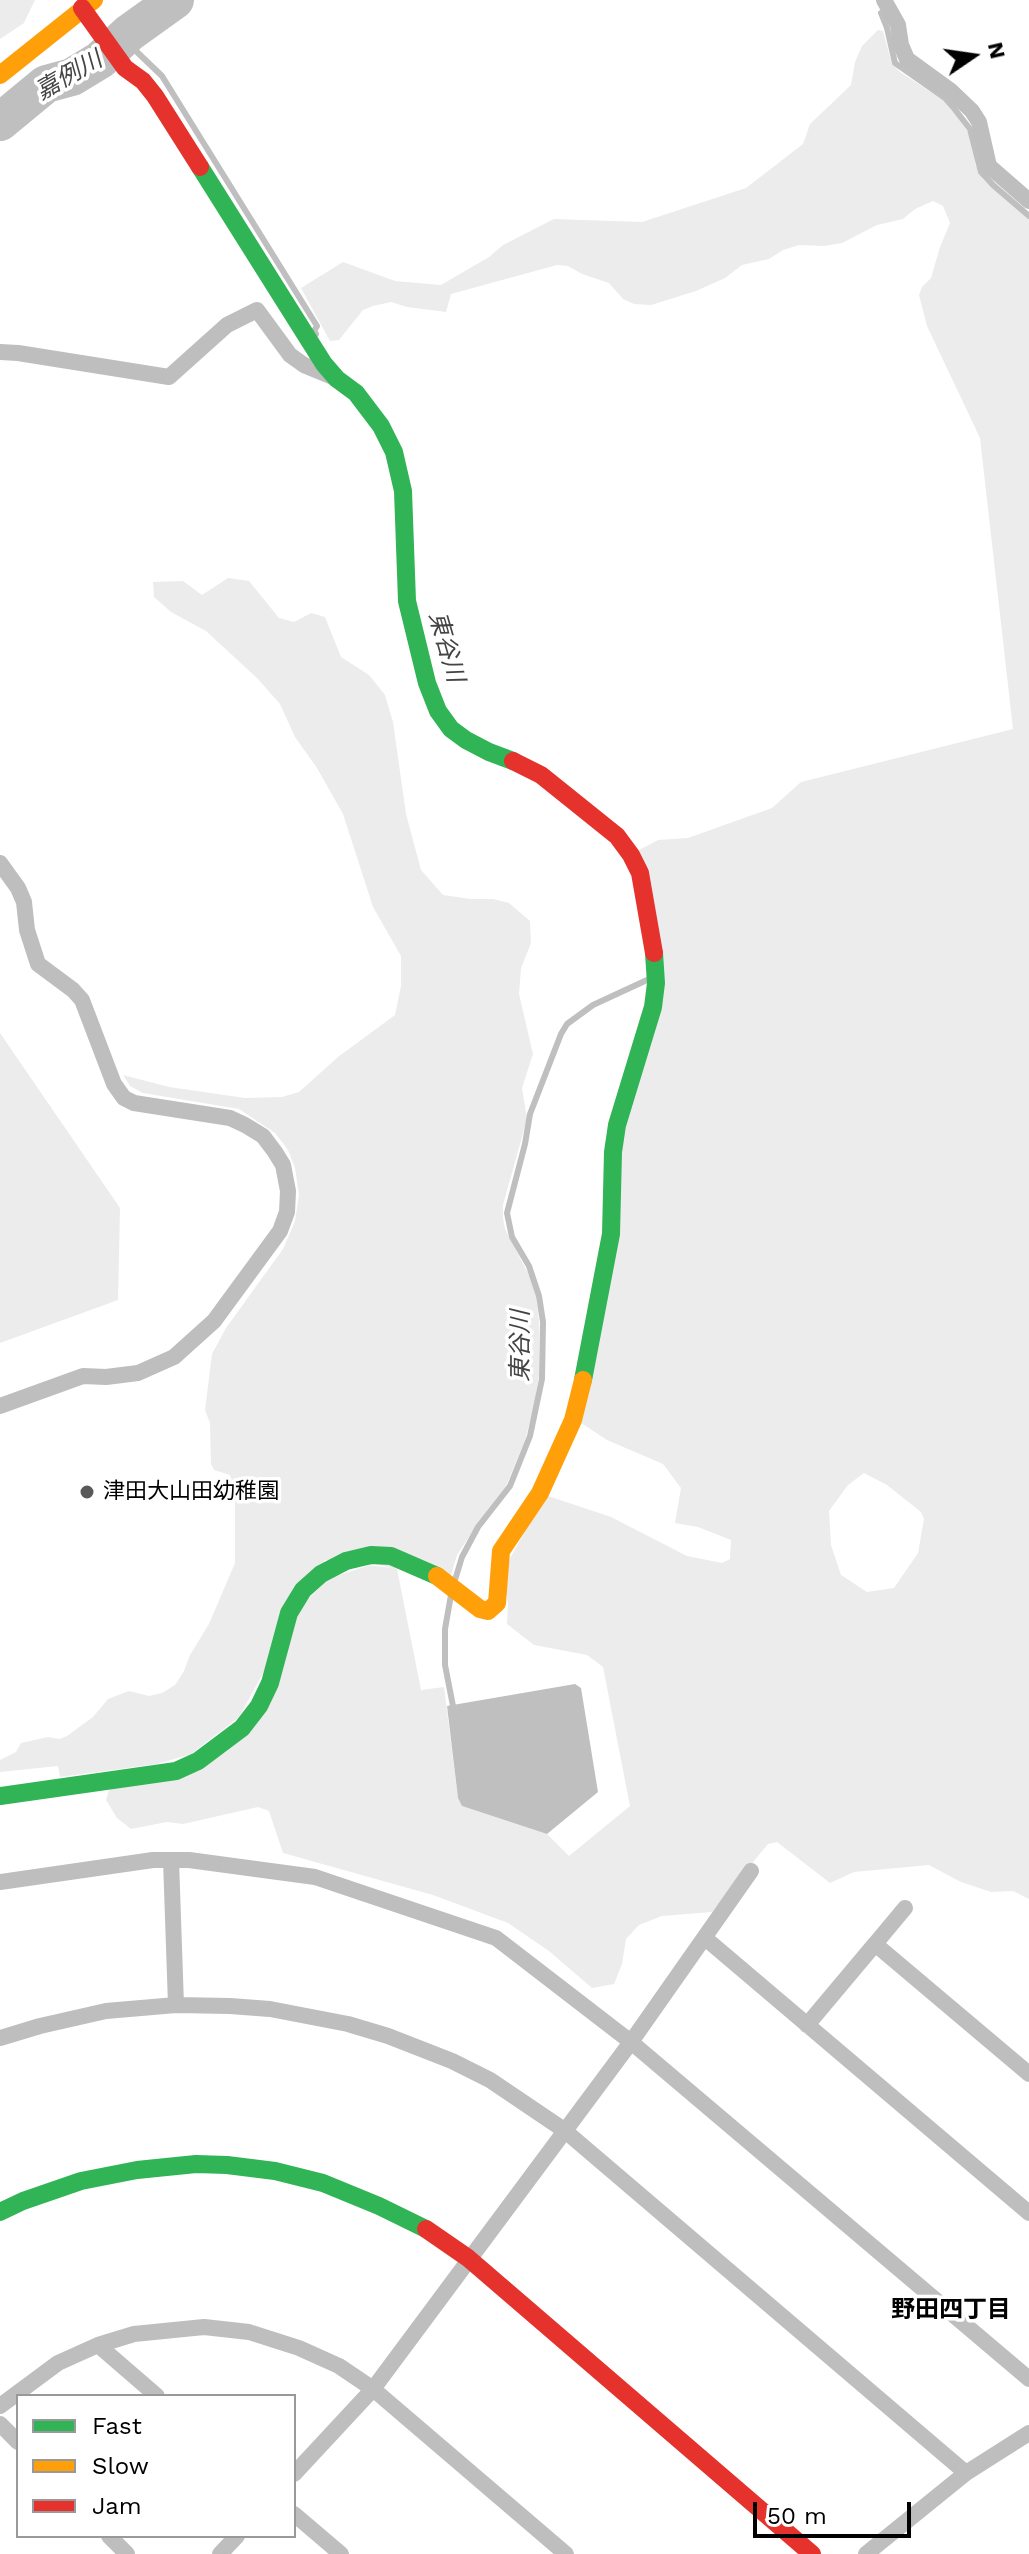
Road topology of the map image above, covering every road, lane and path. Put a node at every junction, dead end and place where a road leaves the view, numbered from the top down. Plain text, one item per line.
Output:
1 (884, 0) edge
2 (88, 4) edge
3 (0, 75) edge
4 (1029, 201) edge
5 (0, 352) edge
6 (337, 379) junction
7 (0, 863) edge
8 (0, 1406) edge
9 (0, 1796) edge
10 (171, 1860) junction
11 (751, 1871) dead end
12 (0, 1882) edge
13 (905, 1908) dead end
14 (705, 1938) junction
15 (875, 1944) junction
16 (176, 2005) junction
17 (807, 2025) junction
18 (0, 2038) edge
19 (631, 2042) junction
20 (1029, 2074) edge
21 (564, 2130) junction
22 (0, 2212) edge
23 (1029, 2213) edge
24 (468, 2258) junction
25 (98, 2345) junction
26 (1029, 2379) edge
27 (373, 2389) junction
28 (16, 2394) edge
29 (155, 2394) edge
30 (0, 2424) edge
31 (1029, 2433) edge
32 (16, 2440) edge
33 (296, 2472) edge
34 (966, 2473) junction
35 (296, 2516) edge
36 (111, 2538) edge
37 (235, 2538) edge
38 (127, 2554) edge
39 (220, 2554) edge
40 (341, 2554) edge
41 (566, 2554) edge
42 (812, 2554) edge
43 (866, 2554) edge

1 - 4 street
2 - 3 street
2 - 6 street
5 - 6 street
6 - 9 street
7 - 8 street
10 - 12 street
10 - 16 street
10 - 19 street
11 - 14 street
13 - 15 street
14 - 17 street
14 - 19 street
15 - 17 street
15 - 20 street
16 - 18 street
16 - 21 street
17 - 23 street
19 - 21 street
19 - 26 street
21 - 24 street
21 - 34 street
22 - 24 street
24 - 27 street
24 - 42 street
25 - 27 street
25 - 28 street
25 - 29 street
27 - 33 street
27 - 41 street
30 - 32 street
31 - 34 street
34 - 43 street
35 - 40 street
36 - 38 street
37 - 39 street

